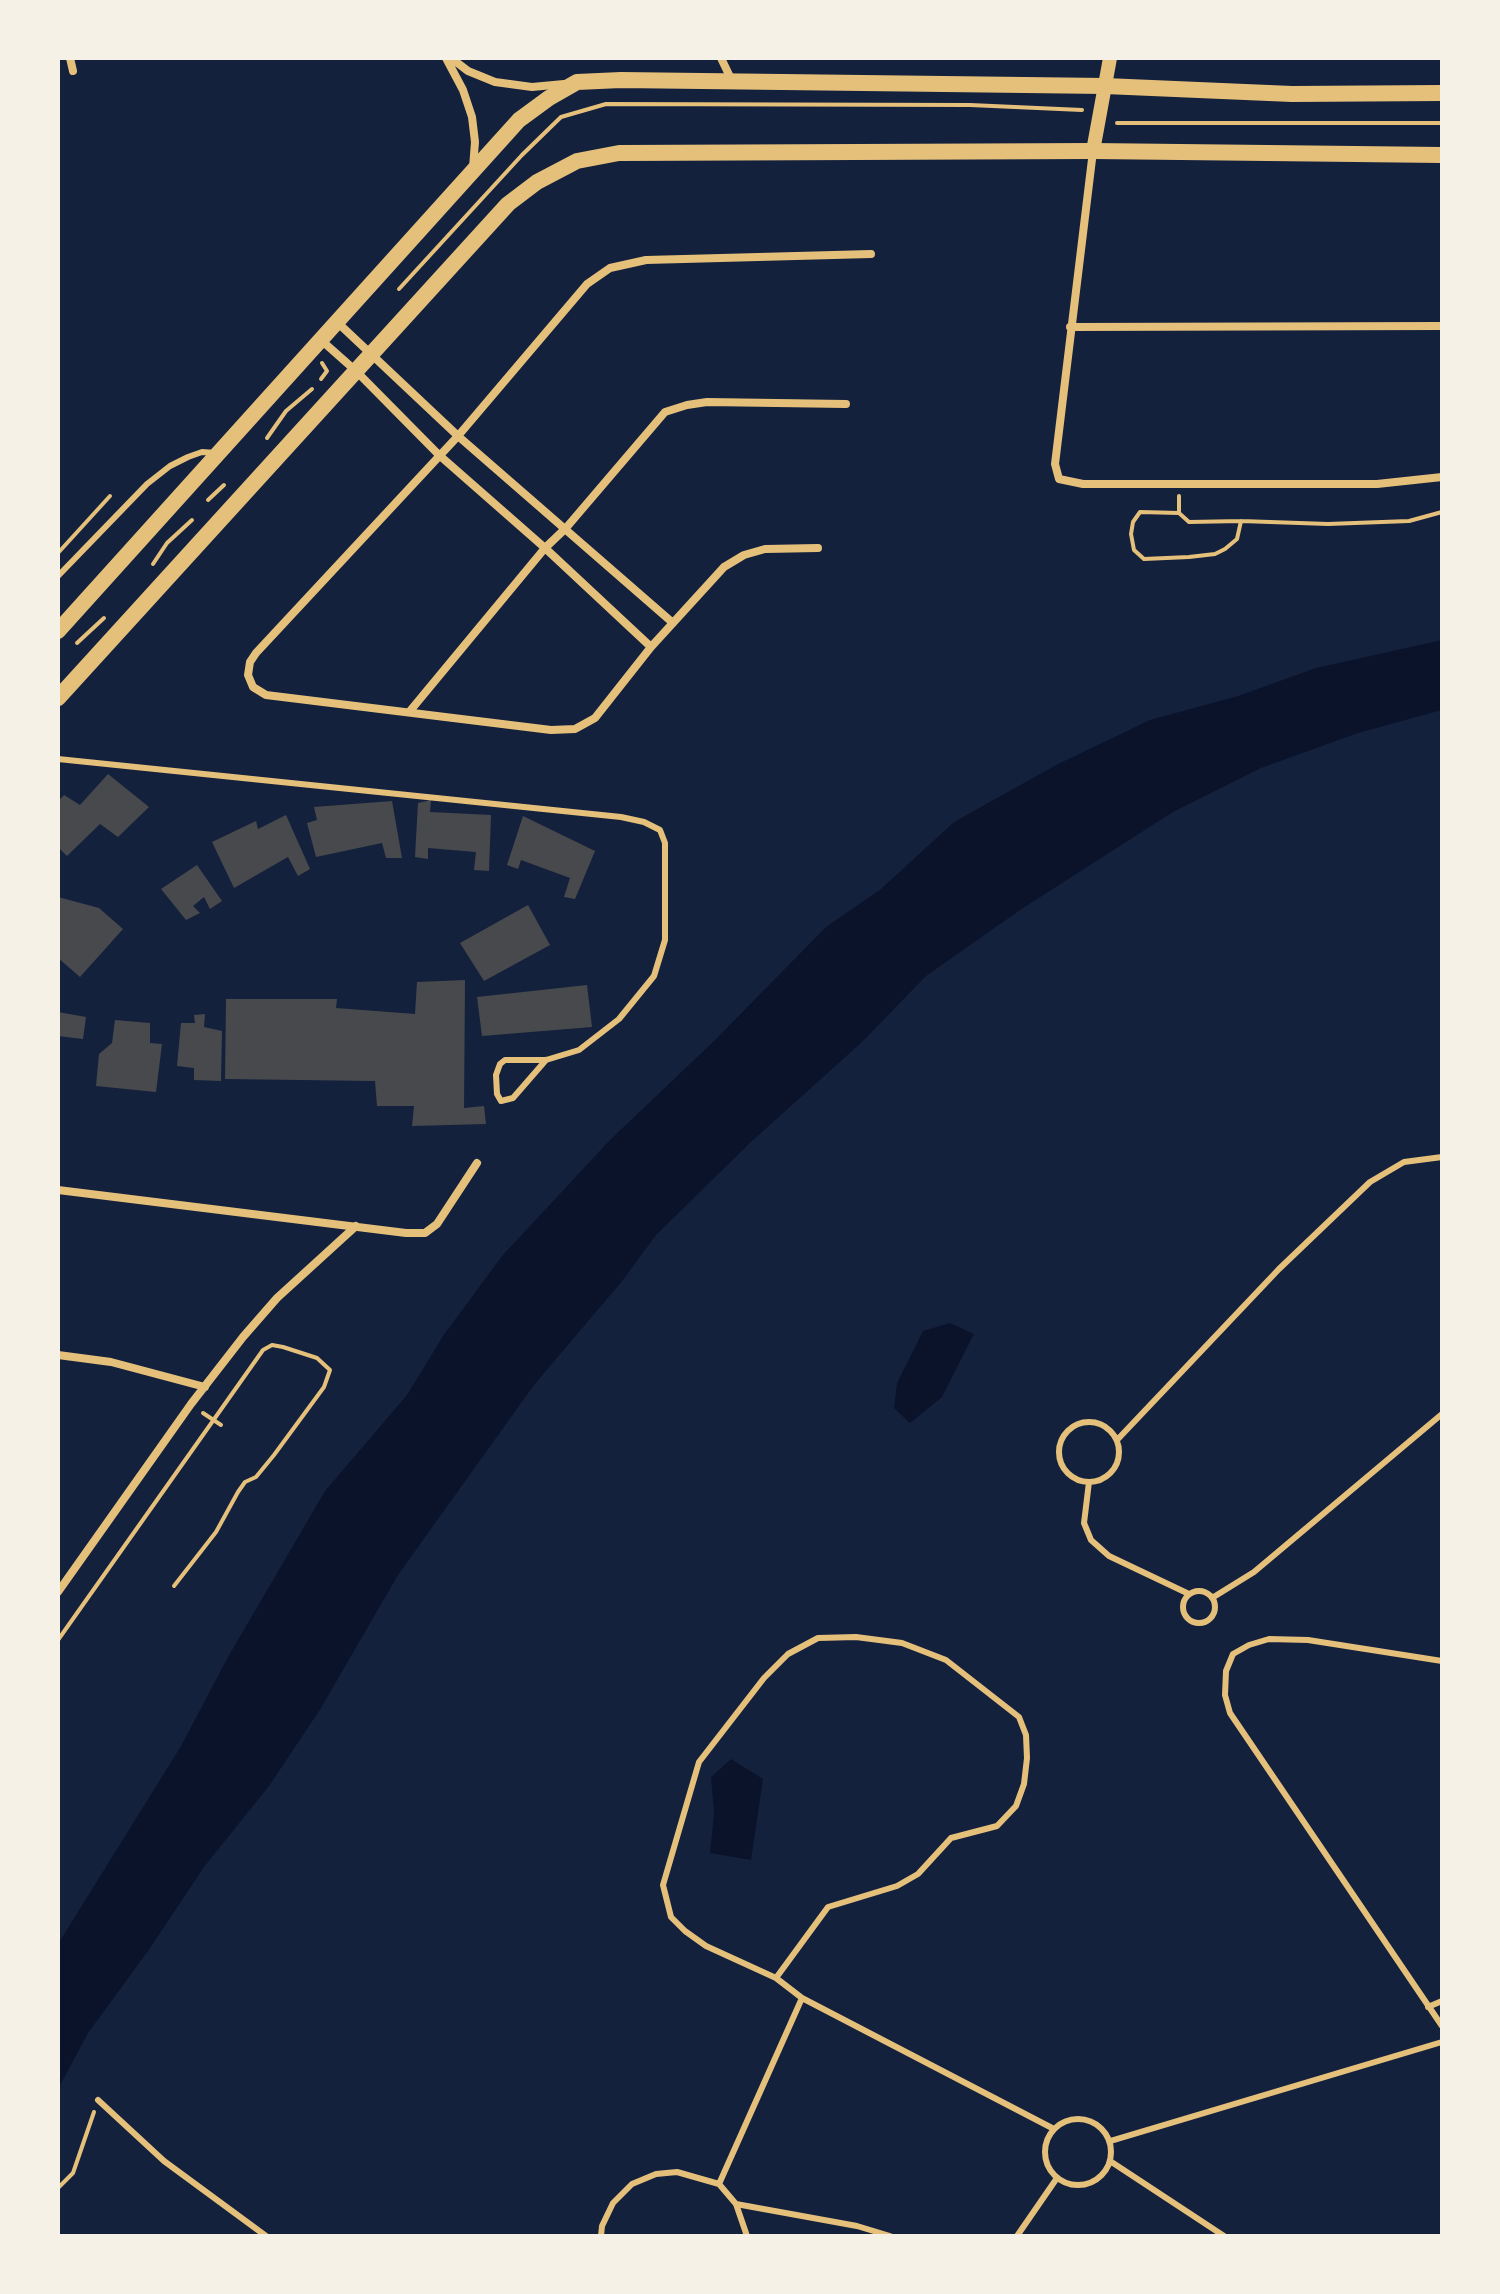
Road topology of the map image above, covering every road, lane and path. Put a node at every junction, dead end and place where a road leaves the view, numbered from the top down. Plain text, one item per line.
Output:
1 (70, 58) edge
2 (449, 58) edge
3 (721, 58) edge
4 (1110, 58) edge
5 (73, 71) dead end
6 (732, 81) junction
7 (577, 82) junction
8 (1105, 86) junction
9 (1442, 93) edge
10 (1118, 123) dead end
11 (1442, 123) edge
12 (1093, 151) junction
13 (1442, 155) edge
14 (473, 170) junction
15 (871, 254) dead end
16 (337, 321) junction
17 (1442, 326) edge
18 (1070, 327) junction
19 (320, 348) junction
20 (372, 353) junction
21 (356, 371) junction
22 (846, 404) dead end
23 (458, 436) junction
24 (263, 445) dead end
25 (219, 453) junction
26 (439, 455) junction
27 (1442, 477) edge
28 (229, 481) dead end
29 (110, 496) dead end
30 (208, 500) dead end
31 (1442, 512) edge
32 (1241, 521) junction
33 (566, 528) junction
34 (545, 548) junction
35 (818, 548) dead end
36 (58, 553) edge
37 (58, 576) edge
38 (673, 623) junction
39 (58, 631) edge
40 (651, 647) junction
41 (61, 690) edge
42 (410, 711) junction
43 (58, 759) edge
44 (546, 1060) junction
45 (1442, 1157) edge
46 (477, 1163) dead end
47 (58, 1190) edge
48 (356, 1226) junction
49 (58, 1355) edge
50 (205, 1387) junction
51 (191, 1404) junction
52 (1442, 1414) edge
53 (214, 1420) junction
54 (221, 1425) dead end
55 (1117, 1440) junction
56 (1089, 1482) junction
57 (174, 1586) dead end
58 (58, 1592) edge
59 (1189, 1594) junction
60 (1212, 1598) junction
61 (58, 1640) edge
62 (1442, 1661) edge
63 (776, 1978) junction
64 (802, 1998) junction
65 (1442, 2001) edge
66 (1428, 2007) junction
67 (1442, 2026) edge
68 (1442, 2042) edge
69 (98, 2100) joint
70 (1054, 2129) junction
71 (1110, 2141) junction
72 (1110, 2161) junction
73 (1057, 2178) junction
74 (719, 2184) junction
75 (58, 2188) edge
76 (736, 2204) junction
77 (266, 2236) edge
78 (601, 2236) edge
79 (747, 2236) edge
80 (890, 2236) edge
81 (1017, 2236) edge
82 (1224, 2236) edge

1 - 5 street
2 - 7 street
2 - 14 street
3 - 6 street
4 - 8 street
6 - 7 main road
6 - 8 main road
7 - 14 main road
8 - 9 main road
8 - 12 street
10 - 11 path
12 - 13 main road
12 - 18 street
12 - 20 main road
14 - 16 main road
15 - 23 street
16 - 19 main road
16 - 20 street
17 - 18 street
18 - 27 street
19 - 21 street
19 - 24 path
19 - 25 main road
20 - 21 main road
20 - 23 street
21 - 26 street
21 - 41 main road
22 - 33 street
23 - 26 street
23 - 33 street
25 - 37 lane
25 - 39 main road
26 - 34 street
26 - 42 street
28 - 30 path
29 - 36 path
31 - 32 path
32 - 32 path
33 - 34 street
33 - 38 street
34 - 40 street
34 - 42 street
35 - 38 street
38 - 40 street
40 - 42 street
43 - 44 lane
44 - 44 lane
45 - 55 lane
46 - 48 street
47 - 48 street
48 - 50 street
49 - 50 street
50 - 51 street
51 - 53 path
51 - 58 street
52 - 60 lane
53 - 54 path
53 - 57 path
53 - 61 path
55 - 56 lane
55 - 56 lane
56 - 59 lane
59 - 60 lane
59 - 60 lane
62 - 66 lane
63 - 63 lane
63 - 64 lane
64 - 70 lane
64 - 74 lane
65 - 66 lane
66 - 67 lane
68 - 71 lane
69 - 75 path
69 - 77 lane
70 - 71 lane
70 - 73 lane
71 - 72 lane
72 - 73 lane
72 - 82 lane
73 - 81 lane
74 - 76 lane
74 - 78 lane
76 - 79 lane
76 - 80 lane

